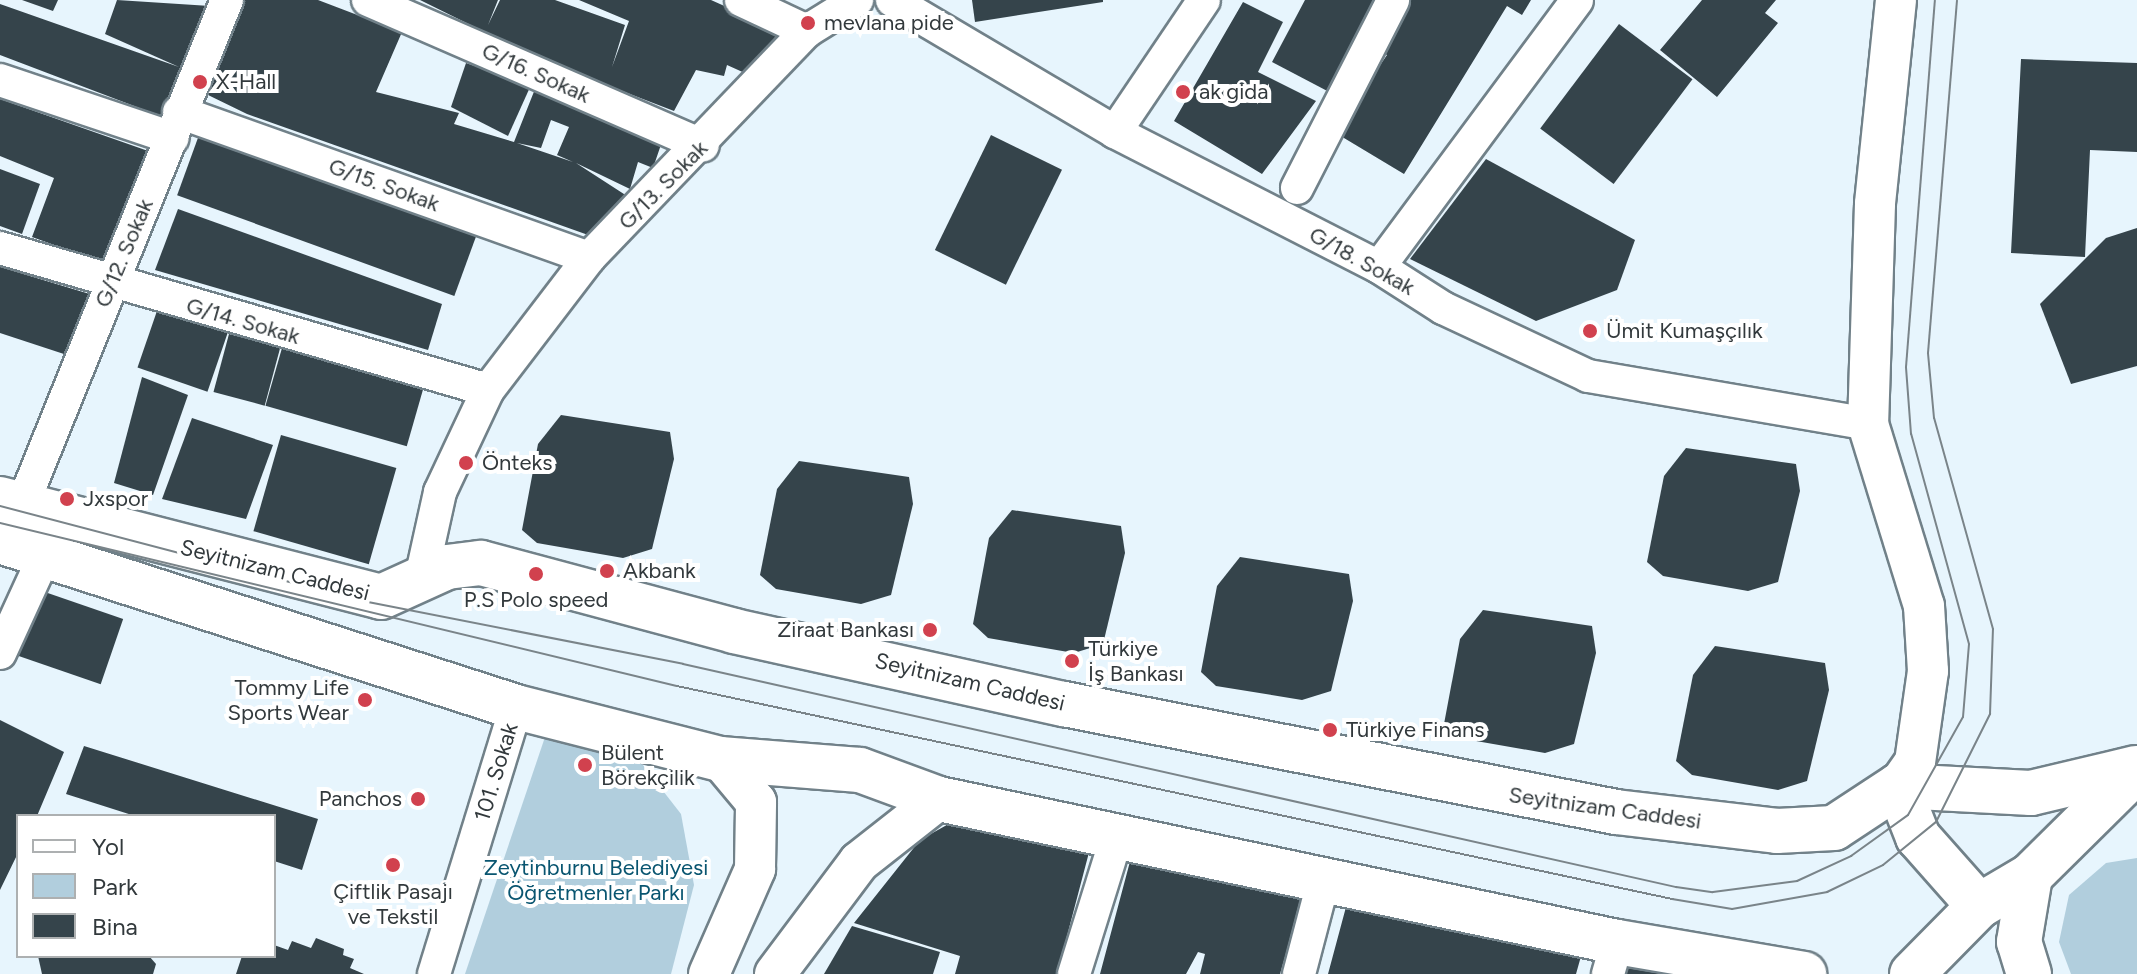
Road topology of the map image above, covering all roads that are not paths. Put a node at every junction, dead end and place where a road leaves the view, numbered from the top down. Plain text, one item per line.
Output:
1 (368, 0) edge
2 (741, 0) edge
3 (857, 0) edge
4 (892, 0) edge
5 (1204, 0) edge
6 (1393, 0) edge
7 (1577, 0) edge
8 (1896, 0) edge
9 (225, 1) edge
10 (807, 31) junction
11 (0, 80) edge
12 (175, 125) junction
13 (1115, 132) junction
14 (703, 146) junction
15 (1297, 188) dead end
16 (0, 248) edge
17 (589, 258) junction
18 (1379, 267) junction
19 (110, 284) junction
20 (488, 390) junction
21 (1868, 424) junction
22 (7, 515) edge
23 (44, 557) junction
24 (421, 578) junction
25 (0, 653) edge
26 (516, 707) junction
27 (720, 759) junction
28 (2137, 769) edge
29 (1898, 786) junction
30 (939, 799) junction
31 (1118, 833) junction
32 (2030, 876) junction
33 (1324, 879) junction
34 (1979, 906) junction
35 (1612, 958) edge
36 (434, 974) edge
37 (709, 974) edge
38 (775, 974) edge
39 (1074, 974) edge
40 (1299, 974) edge
41 (1804, 974) edge
42 (1912, 974) edge
43 (2029, 974) edge

1 - 14 street, G/16. Sokak
2 - 10 street
3 - 10 street, G/13. Sokak
4 - 13 street, G/18. Sokak
5 - 13 street
6 - 15 street
7 - 18 street
8 - 21 street
9 - 12 street, G/12. Sokak
10 - 14 street, G/13. Sokak
11 - 12 street, G/15. Sokak
12 - 17 street, G/15. Sokak
12 - 19 street, G/12. Sokak
13 - 18 street, G/18. Sokak
14 - 17 street, G/13. Sokak
16 - 19 street, G/14. Sokak
17 - 20 street, G/13. Sokak
18 - 21 street, G/18. Sokak
19 - 20 street, G/14. Sokak
19 - 22 street, G/12. Sokak
20 - 24 street, G/13. Sokak
21 - 29 street
22 - 23 main road
22 - 24 main road, Seyitnizam Caddesi
23 - 25 street
23 - 26 main road
24 - 29 main road, Seyitnizam Caddesi
26 - 27 main road
26 - 36 street, 101. Sokak
27 - 30 main road
27 - 37 street
28 - 29 main road
28 - 32 main road
29 - 34 main road
30 - 31 main road
30 - 38 street
31 - 33 main road
31 - 39 street
32 - 34 main road
32 - 43 main road
33 - 35 main road
33 - 40 street
34 - 42 main road
35 - 41 main road

